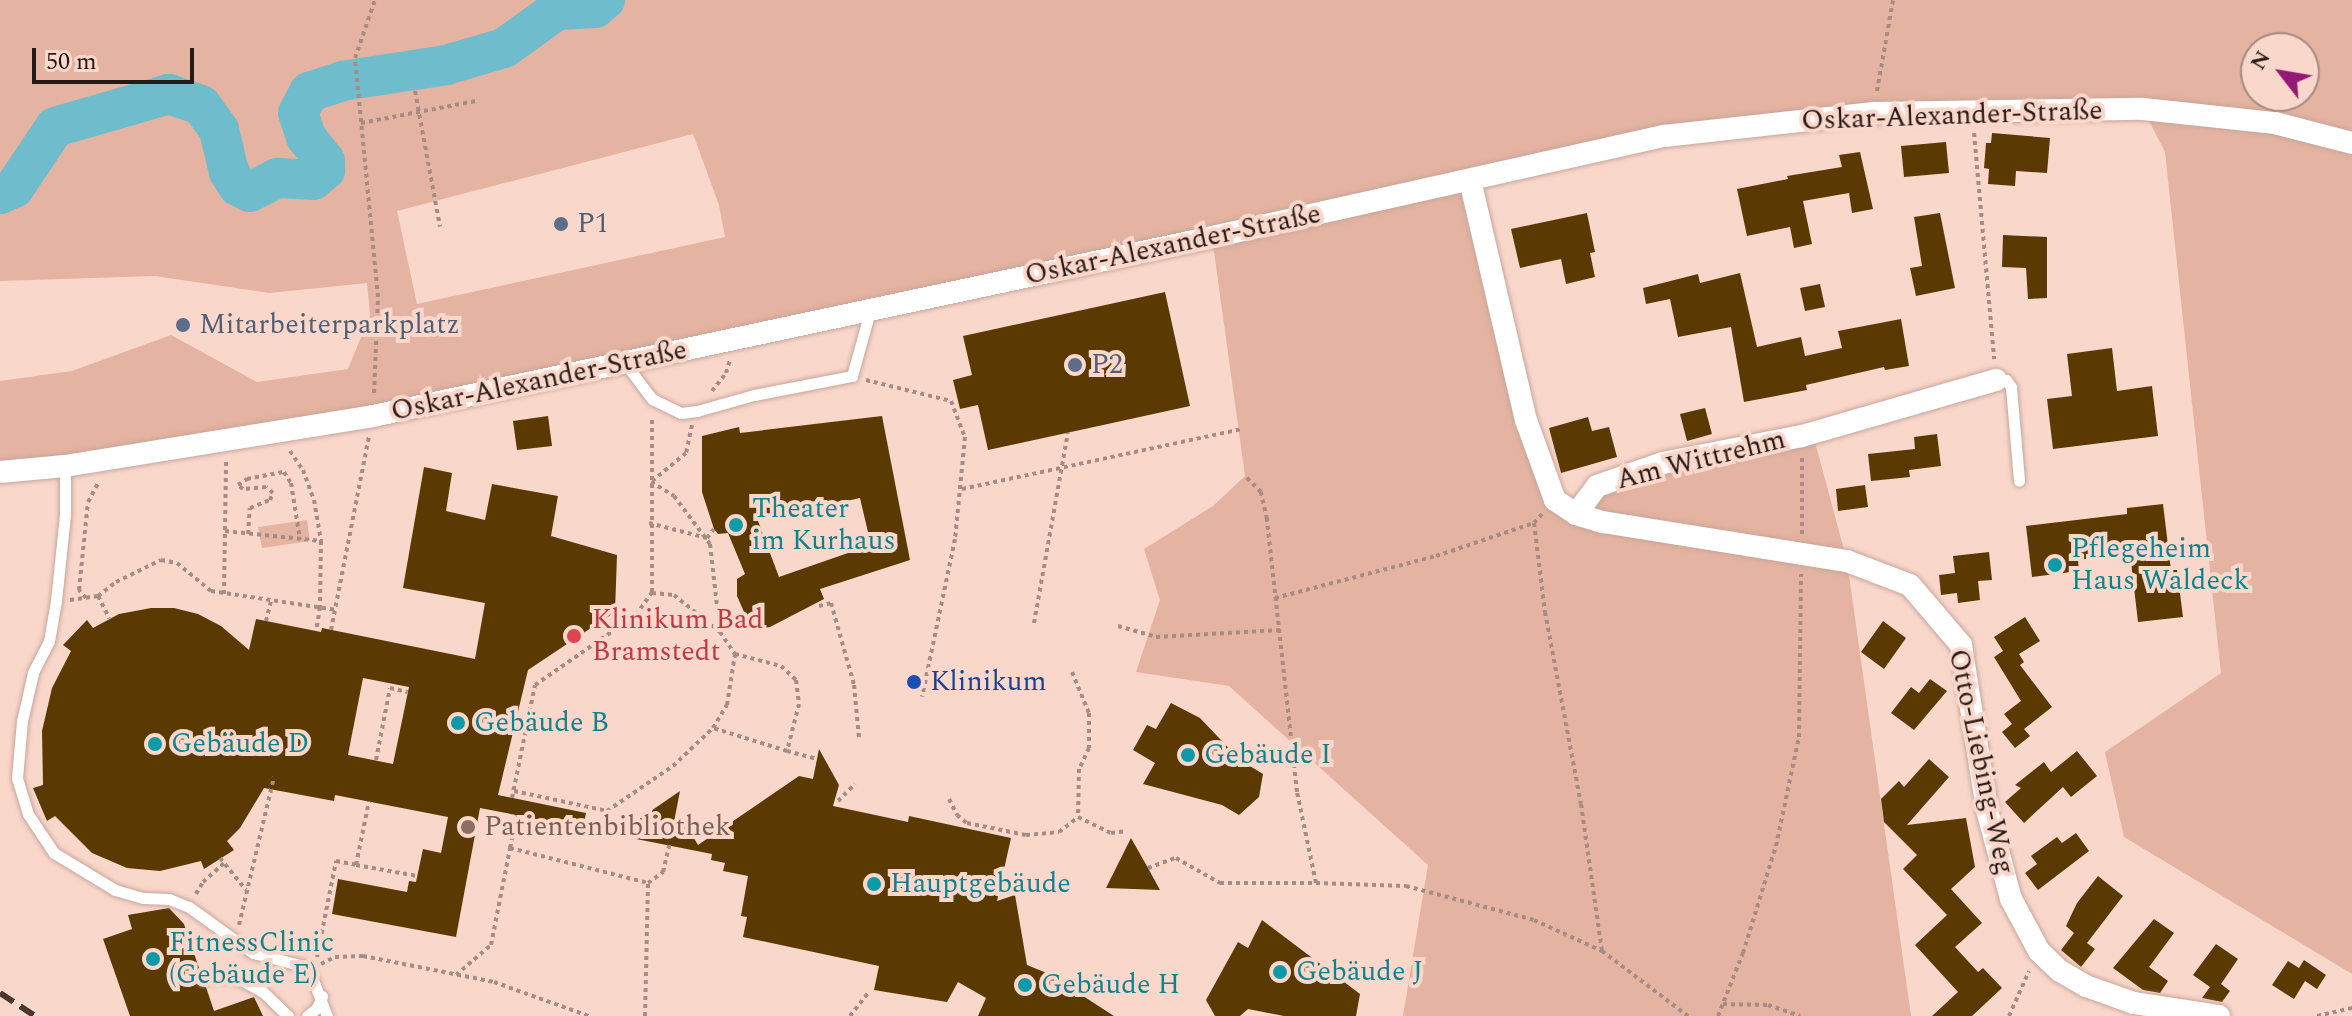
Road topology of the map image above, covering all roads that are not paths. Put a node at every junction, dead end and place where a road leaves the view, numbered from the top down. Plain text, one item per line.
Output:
1 (2352, 143) edge
2 (1470, 180) junction
3 (870, 311) junction
4 (625, 363) junction
5 (1996, 380) joint
6 (65, 466) junction
7 (0, 472) edge
8 (2019, 481) dead end
9 (1576, 514) junction
10 (203, 979) dead end
11 (322, 996) junction
12 (288, 1016) edge
13 (307, 1016) edge
14 (327, 1016) edge
15 (2219, 1016) edge

1 - 2 street, Oskar-Alexander-Straße
2 - 3 street, Oskar-Alexander-Straße
2 - 9 street
3 - 4 street, Oskar-Alexander-Straße
3 - 4 lane
4 - 6 street, Oskar-Alexander-Straße
5 - 8 lane
5 - 9 street, Am Wittrehm
6 - 7 street, Oskar-Alexander-Straße
6 - 11 lane
9 - 15 street, Otto-Liebing-Weg
10 - 12 lane
11 - 13 lane
11 - 14 lane

